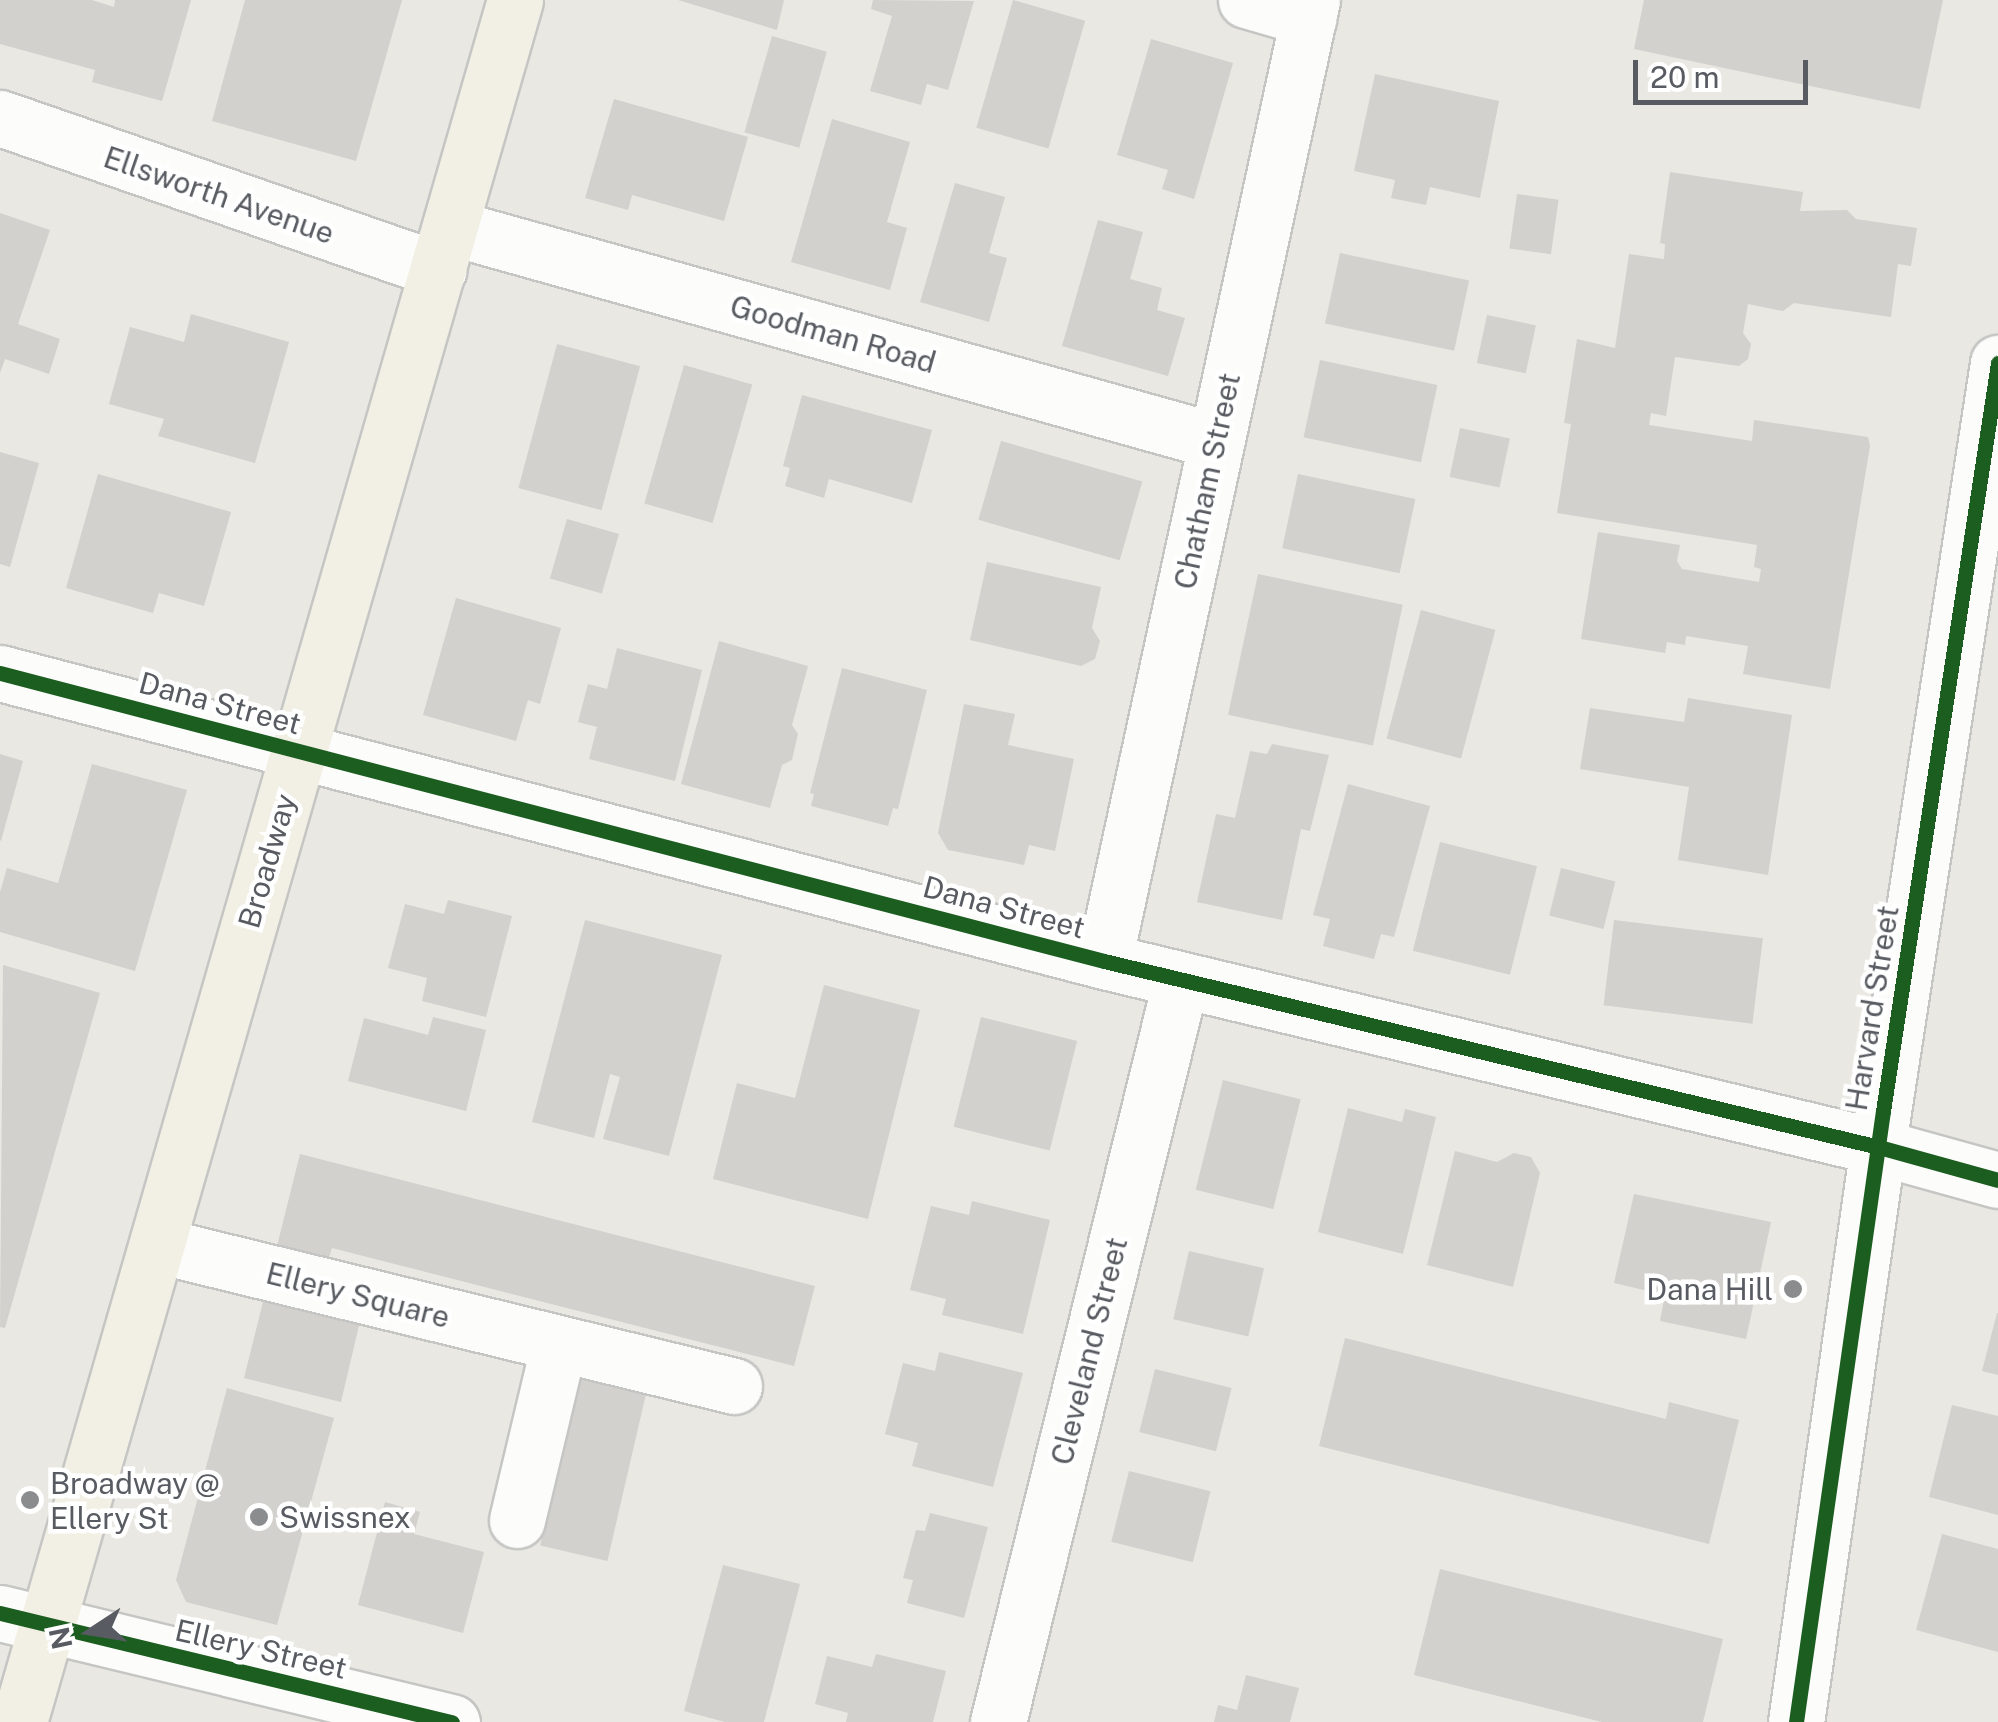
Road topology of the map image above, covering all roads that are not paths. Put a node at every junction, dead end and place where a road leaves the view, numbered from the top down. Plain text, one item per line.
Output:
1 (515, 0) edge
2 (1246, 0) edge
3 (1310, 9) edge
4 (0, 118) edge
5 (444, 248) junction
6 (1998, 363) edge
7 (1216, 441) junction
8 (0, 672) edge
9 (298, 752) junction
10 (1104, 962) junction
11 (1181, 980) junction
12 (1879, 1146) junction
13 (1998, 1180) edge
14 (157, 1245) junction
15 (559, 1344) junction
16 (734, 1386) dead end
17 (517, 1520) dead end
18 (24, 1619) edge
19 (19, 1722) edge
20 (452, 1722) edge
21 (998, 1722) edge
22 (1796, 1722) edge

1 - 5 main road, Broadway
2 - 3 street
3 - 7 street, Chatham Street
4 - 5 street, Ellsworth Avenue
5 - 7 street, Goodman Road
5 - 9 main road, Broadway
6 - 12 street, Harvard Street
7 - 10 street, Chatham Street
8 - 9 street, Dana Street
9 - 10 street, Dana Street
9 - 14 main road, Broadway
10 - 11 street, Dana Street
11 - 12 street, Dana Street
11 - 21 street, Cleveland Street
12 - 13 street, Dana Street
12 - 22 street, Harvard Street
14 - 15 street, Ellery Square
14 - 18 main road, Broadway
15 - 16 street, Ellery Square
15 - 17 street
18 - 19 main road, Broadway
18 - 20 street, Ellery Street

